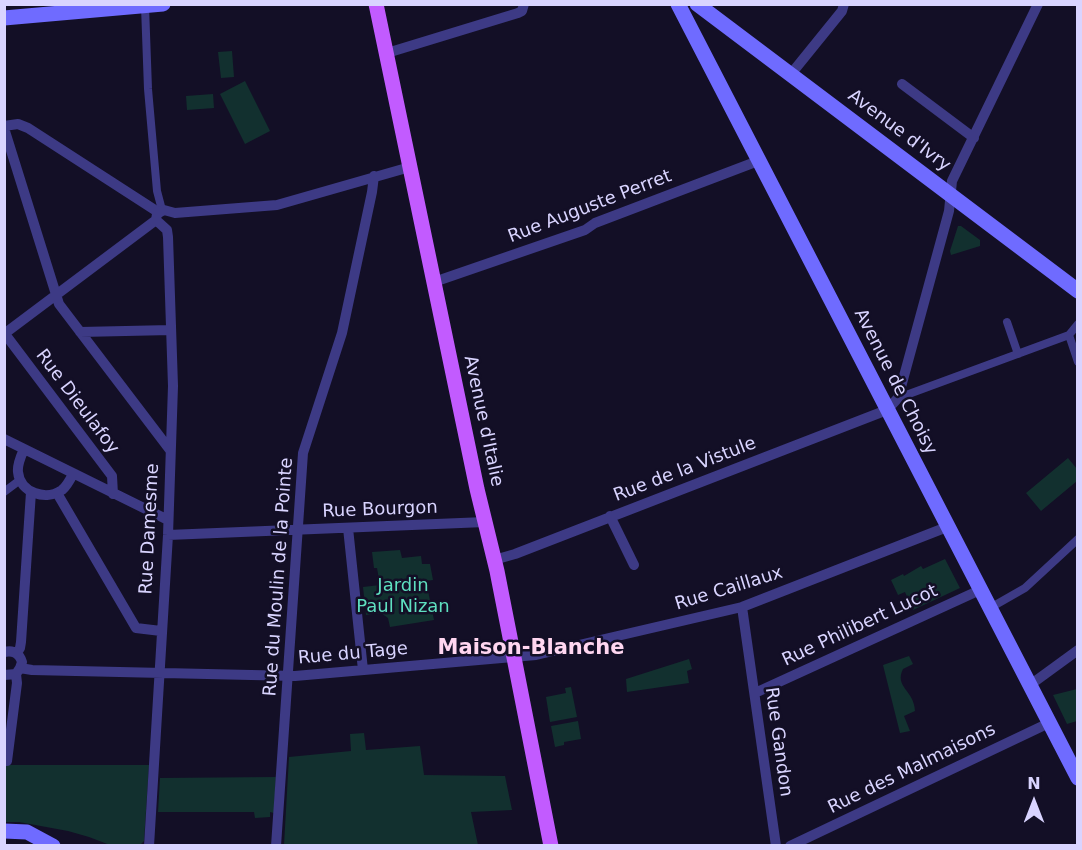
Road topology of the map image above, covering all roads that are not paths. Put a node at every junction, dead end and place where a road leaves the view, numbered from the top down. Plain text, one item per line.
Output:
1 (163, 4) edge
2 (376, 4) edge
3 (524, 4) edge
4 (678, 4) edge
5 (697, 4) edge
6 (844, 4) edge
7 (1038, 4) edge
8 (145, 6) junction
9 (51, 9) edge
10 (4, 18) edge
11 (387, 53) junction
12 (791, 74) junction
13 (902, 84) dead end
14 (4, 127) edge
15 (974, 138) junction
16 (758, 161) junction
17 (410, 167) junction
18 (374, 176) junction
19 (951, 195) junction
20 (162, 213) junction
21 (434, 282) junction
22 (1077, 291) edge
23 (55, 296) junction
24 (1007, 322) dead end
25 (1077, 324) edge
26 (171, 330) junction
27 (81, 332) junction
28 (5, 334) edge
29 (1070, 335) junction
30 (1018, 354) junction
31 (1077, 362) edge
32 (898, 398) junction
33 (887, 410) junction
34 (4, 439) edge
35 (24, 449) junction
36 (170, 450) junction
37 (73, 474) junction
38 (20, 480) junction
39 (4, 492) edge
40 (31, 492) junction
41 (57, 493) junction
42 (113, 494) junction
43 (610, 516) junction
44 (168, 520) junction
45 (485, 522) junction
46 (947, 527) junction
47 (348, 528) junction
48 (297, 530) junction
49 (168, 535) junction
50 (1077, 539) edge
51 (494, 560) junction
52 (634, 565) dead end
53 (980, 590) junction
54 (742, 607) junction
55 (990, 608) junction
56 (161, 631) junction
57 (1077, 650) edge
58 (4, 652) edge
59 (17, 653) junction
60 (513, 658) junction
61 (363, 670) junction
62 (14, 672) edge
63 (158, 672) junction
64 (288, 676) junction
65 (1030, 685) junction
66 (754, 693) junction
67 (1049, 723) junction
68 (7, 761) dead end
69 (1077, 778) edge
70 (4, 831) edge
71 (53, 846) edge
72 (149, 846) edge
73 (276, 846) edge
74 (551, 846) edge
75 (776, 846) edge
76 (790, 846) edge

1 - 8 main road
2 - 11 main road, Avenue d'Italie
3 - 11 street
4 - 16 main road, Avenue de Choisy
5 - 12 main road, Avenue d'Ivry
6 - 12 street
7 - 15 street
8 - 9 main road
8 - 20 street, Rue Damesme
9 - 10 main road
11 - 17 main road, Avenue d'Italie
12 - 19 main road, Avenue d'Ivry
13 - 15 street
14 - 20 street
14 - 23 street
15 - 19 street
16 - 21 street, Rue Auguste Perret
16 - 33 main road, Avenue de Choisy
17 - 18 street
17 - 21 main road, Avenue d'Italie
18 - 20 street
18 - 48 street, Rue du Moulin de la Pointe
19 - 22 main road, Avenue d'Ivry
19 - 32 street
20 - 23 street
20 - 26 street, Rue Damesme
21 - 45 main road, Avenue d'Italie
23 - 27 street
23 - 28 street
24 - 30 street
25 - 29 street
26 - 27 street
26 - 36 street, Rue Damesme
27 - 36 street
28 - 42 street, Rue Dieulafoy
29 - 30 street
29 - 31 street
30 - 32 street
32 - 33 street
33 - 43 street, Rue de la Vistule
33 - 46 main road, Avenue de Choisy
34 - 35 street
35 - 37 street
35 - 38 street
36 - 44 street, Rue Damesme
37 - 41 street
37 - 42 street
38 - 39 street
38 - 40 street
40 - 41 street
40 - 59 street
41 - 56 street
42 - 44 street
43 - 51 street, Rue de la Vistule
43 - 52 street
44 - 49 street, Rue Damesme
45 - 47 street, Rue Bourgon
45 - 51 main road, Avenue d'Italie
46 - 53 main road, Avenue de Choisy
46 - 54 street, Rue Caillaux
47 - 48 street, Rue Bourgon
47 - 61 street
48 - 49 street, Rue Bourgon
48 - 64 street, Rue du Moulin de la Pointe
49 - 56 street, Rue Damesme
50 - 55 street
51 - 60 main road, Avenue d'Italie
53 - 55 main road, Avenue de Choisy
53 - 66 street, Rue Philibert Lucot
54 - 60 street, Rue Caillaux
54 - 66 street, Rue Gandon
55 - 65 main road, Avenue de Choisy
56 - 63 street, Rue Damesme
57 - 65 street
58 - 59 street
59 - 62 street
60 - 61 street, Rue du Tage
60 - 74 main road, Avenue d'Italie
61 - 64 street, Rue du Tage
62 - 63 street, Rue du Tage
62 - 68 street
63 - 64 street, Rue du Tage
63 - 72 street, Rue Damesme
64 - 73 street, Rue du Moulin de la Pointe
65 - 67 main road, Avenue de Choisy
66 - 75 street, Rue Gandon
67 - 69 main road, Avenue de Choisy
67 - 76 street, Rue des Malmaisons
70 - 71 main road

